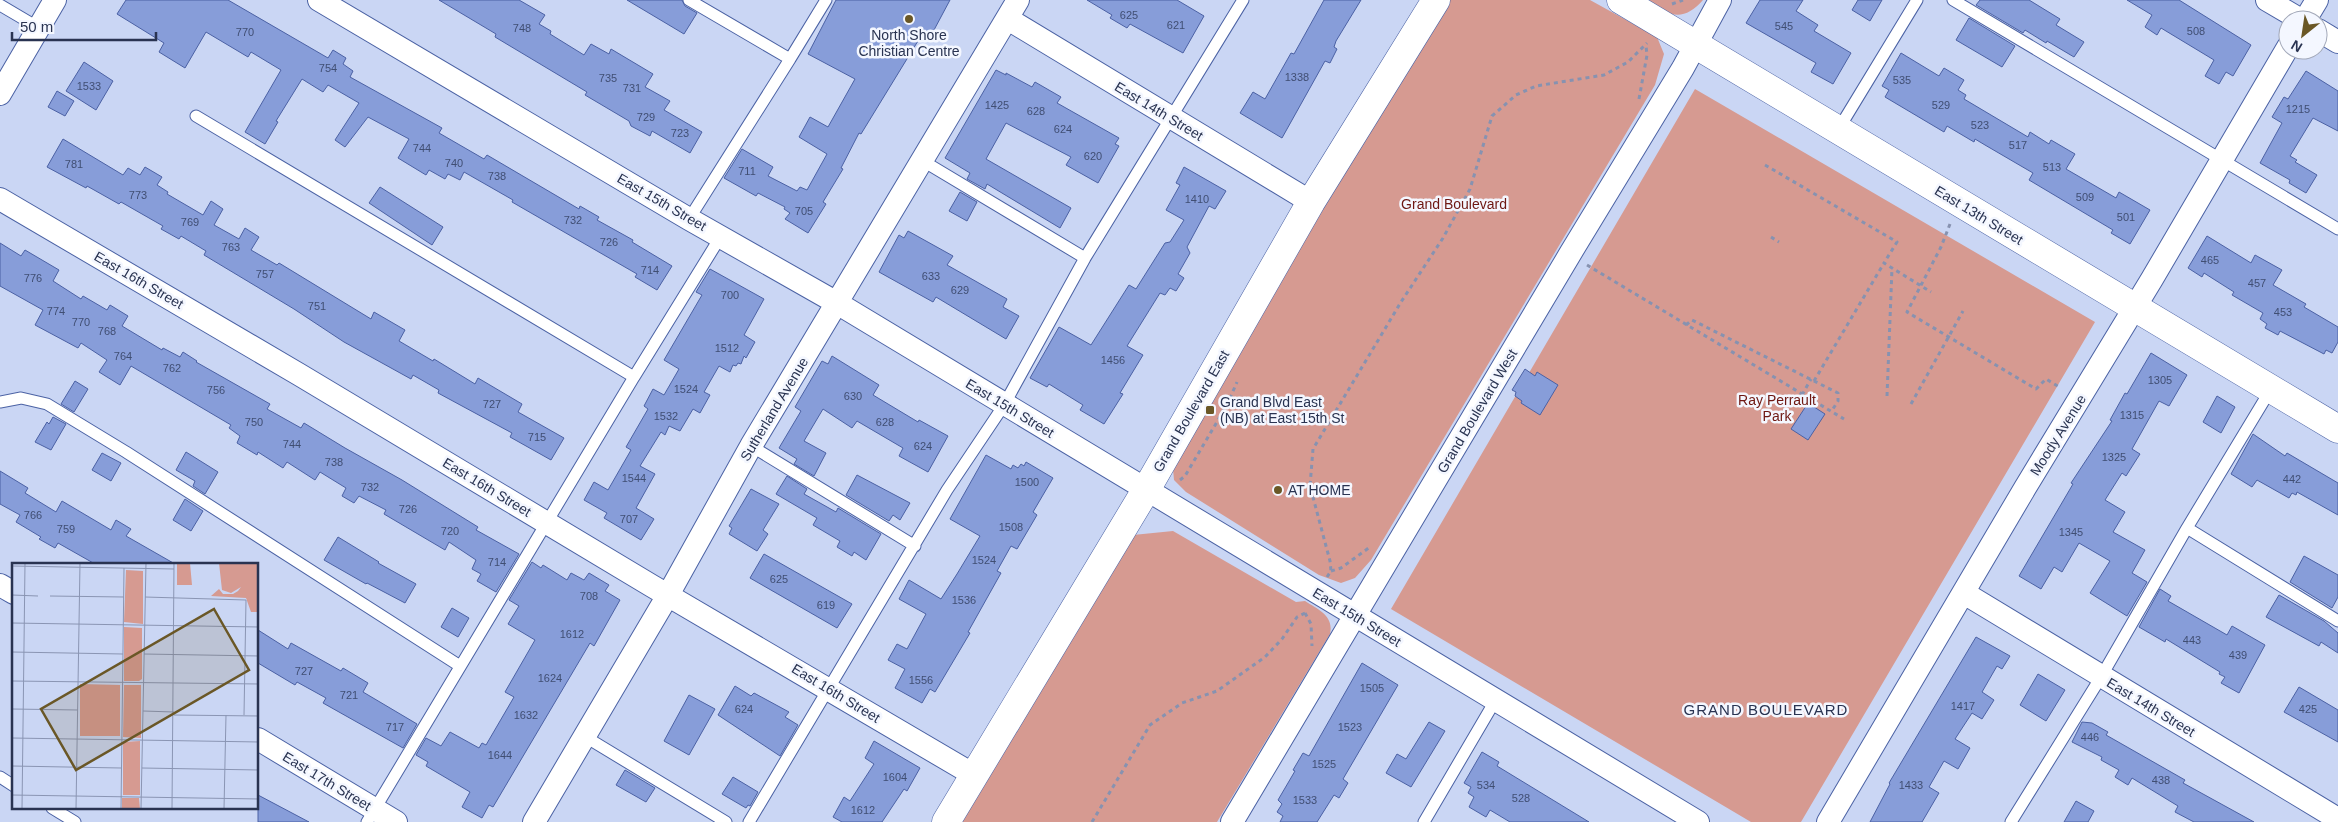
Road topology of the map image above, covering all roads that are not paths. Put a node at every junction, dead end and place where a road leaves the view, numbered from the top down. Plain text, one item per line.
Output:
1 (55, 0) edge
2 (319, 0) edge
3 (689, 0) edge
4 (826, 0) edge
5 (1243, 0) edge
6 (1436, 0) edge
7 (1621, 0) edge
8 (1720, 0) edge
9 (1917, 0) edge
10 (1953, 0) edge
11 (2267, 0) edge
12 (0, 5) edge
13 (1013, 9) edge
14 (2284, 10) edge
15 (39, 28) junction
16 (1695, 44) junction
17 (790, 60) junction
18 (2281, 60) edge
19 (0, 94) edge
20 (196, 116) dead end
21 (1172, 118) junction
22 (1838, 130) junction
23 (2221, 160) junction
24 (923, 161) junction
25 (0, 199) edge
26 (1311, 202) junction
27 (689, 219) junction
28 (2338, 229) edge
29 (721, 236) junction
30 (1086, 258) junction
31 (837, 304) junction
32 (2135, 308) junction
33 (634, 377) junction
34 (2271, 389) junction
35 (0, 402) edge
36 (1004, 405) junction
37 (2338, 429) edge
38 (751, 446) junction
39 (1146, 490) junction
40 (546, 523) junction
41 (2187, 528) junction
42 (915, 546) junction
43 (0, 585) edge
44 (12, 592) edge
45 (1964, 593) junction
46 (668, 595) junction
47 (1355, 616) junction
48 (2338, 621) edge
49 (460, 666) junction
50 (2100, 676) junction
51 (830, 689) junction
52 (1495, 701) junction
53 (584, 736) junction
54 (259, 740) edge
55 (974, 775) junction
56 (0, 777) edge
57 (12, 785) edge
58 (55, 810) edge
59 (371, 816) edge
60 (2013, 819) edge
61 (2338, 819) edge
62 (74, 822) edge
63 (396, 822) edge
64 (534, 822) edge
65 (726, 822) edge
66 (749, 822) edge
67 (946, 822) edge
68 (1232, 822) edge
69 (1424, 822) edge
70 (1698, 822) edge
71 (1828, 822) edge
72 (2025, 822) edge

1 - 15 street
2 - 27 street, East 15th Street
3 - 17 lane
4 - 17 lane
5 - 21 lane
6 - 26 main road, Grand Boulevard East
7 - 16 main road, East 13th Street
8 - 16 street, Grand Boulevard West
9 - 22 lane
10 - 23 lane
11 - 14 street
12 - 15 lane
13 - 21 street, East 14th Street
13 - 24 street, Sutherland Avenue
15 - 19 street
16 - 22 main road, East 13th Street
16 - 47 street, Grand Boulevard West
17 - 27 lane
18 - 23 street, Moody Avenue
20 - 33 lane
21 - 26 street, East 14th Street
21 - 30 lane
22 - 32 main road, East 13th Street
23 - 28 lane
23 - 32 street, Moody Avenue
24 - 30 lane
24 - 31 street, Sutherland Avenue
25 - 40 street, East 16th Street
26 - 39 main road, Grand Boulevard East
27 - 29 street, East 15th Street
29 - 31 street, East 15th Street
29 - 33 lane
30 - 36 lane
31 - 36 street, East 15th Street
31 - 38 street, Sutherland Avenue
32 - 34 main road, East 13th Street
32 - 45 street, Moody Avenue
33 - 40 lane
34 - 37 main road, East 13th Street
34 - 41 lane
35 - 49 lane
36 - 39 street, East 15th Street
36 - 42 lane
38 - 42 lane
38 - 46 street, Sutherland Avenue
39 - 47 street, East 15th Street
39 - 55 main road, Grand Boulevard East
40 - 46 street, East 16th Street
40 - 49 lane
41 - 48 lane
41 - 50 lane
42 - 51 lane
43 - 44 street
45 - 50 street, East 14th Street
45 - 71 street, Moody Avenue
46 - 51 street, East 16th Street
46 - 53 street, Sutherland Avenue
47 - 52 street, East 15th Street
47 - 68 street, Grand Boulevard West
49 - 59 lane
50 - 60 lane
50 - 61 street, East 14th Street
51 - 55 street, East 16th Street
51 - 66 lane
52 - 69 lane
52 - 70 street, East 15th Street
53 - 64 street, Sutherland Avenue
53 - 65 lane
54 - 59 street, East 17th Street
55 - 67 main road, Grand Boulevard East
56 - 57 lane
58 - 62 lane
59 - 63 street, East 17th Street
60 - 72 lane

